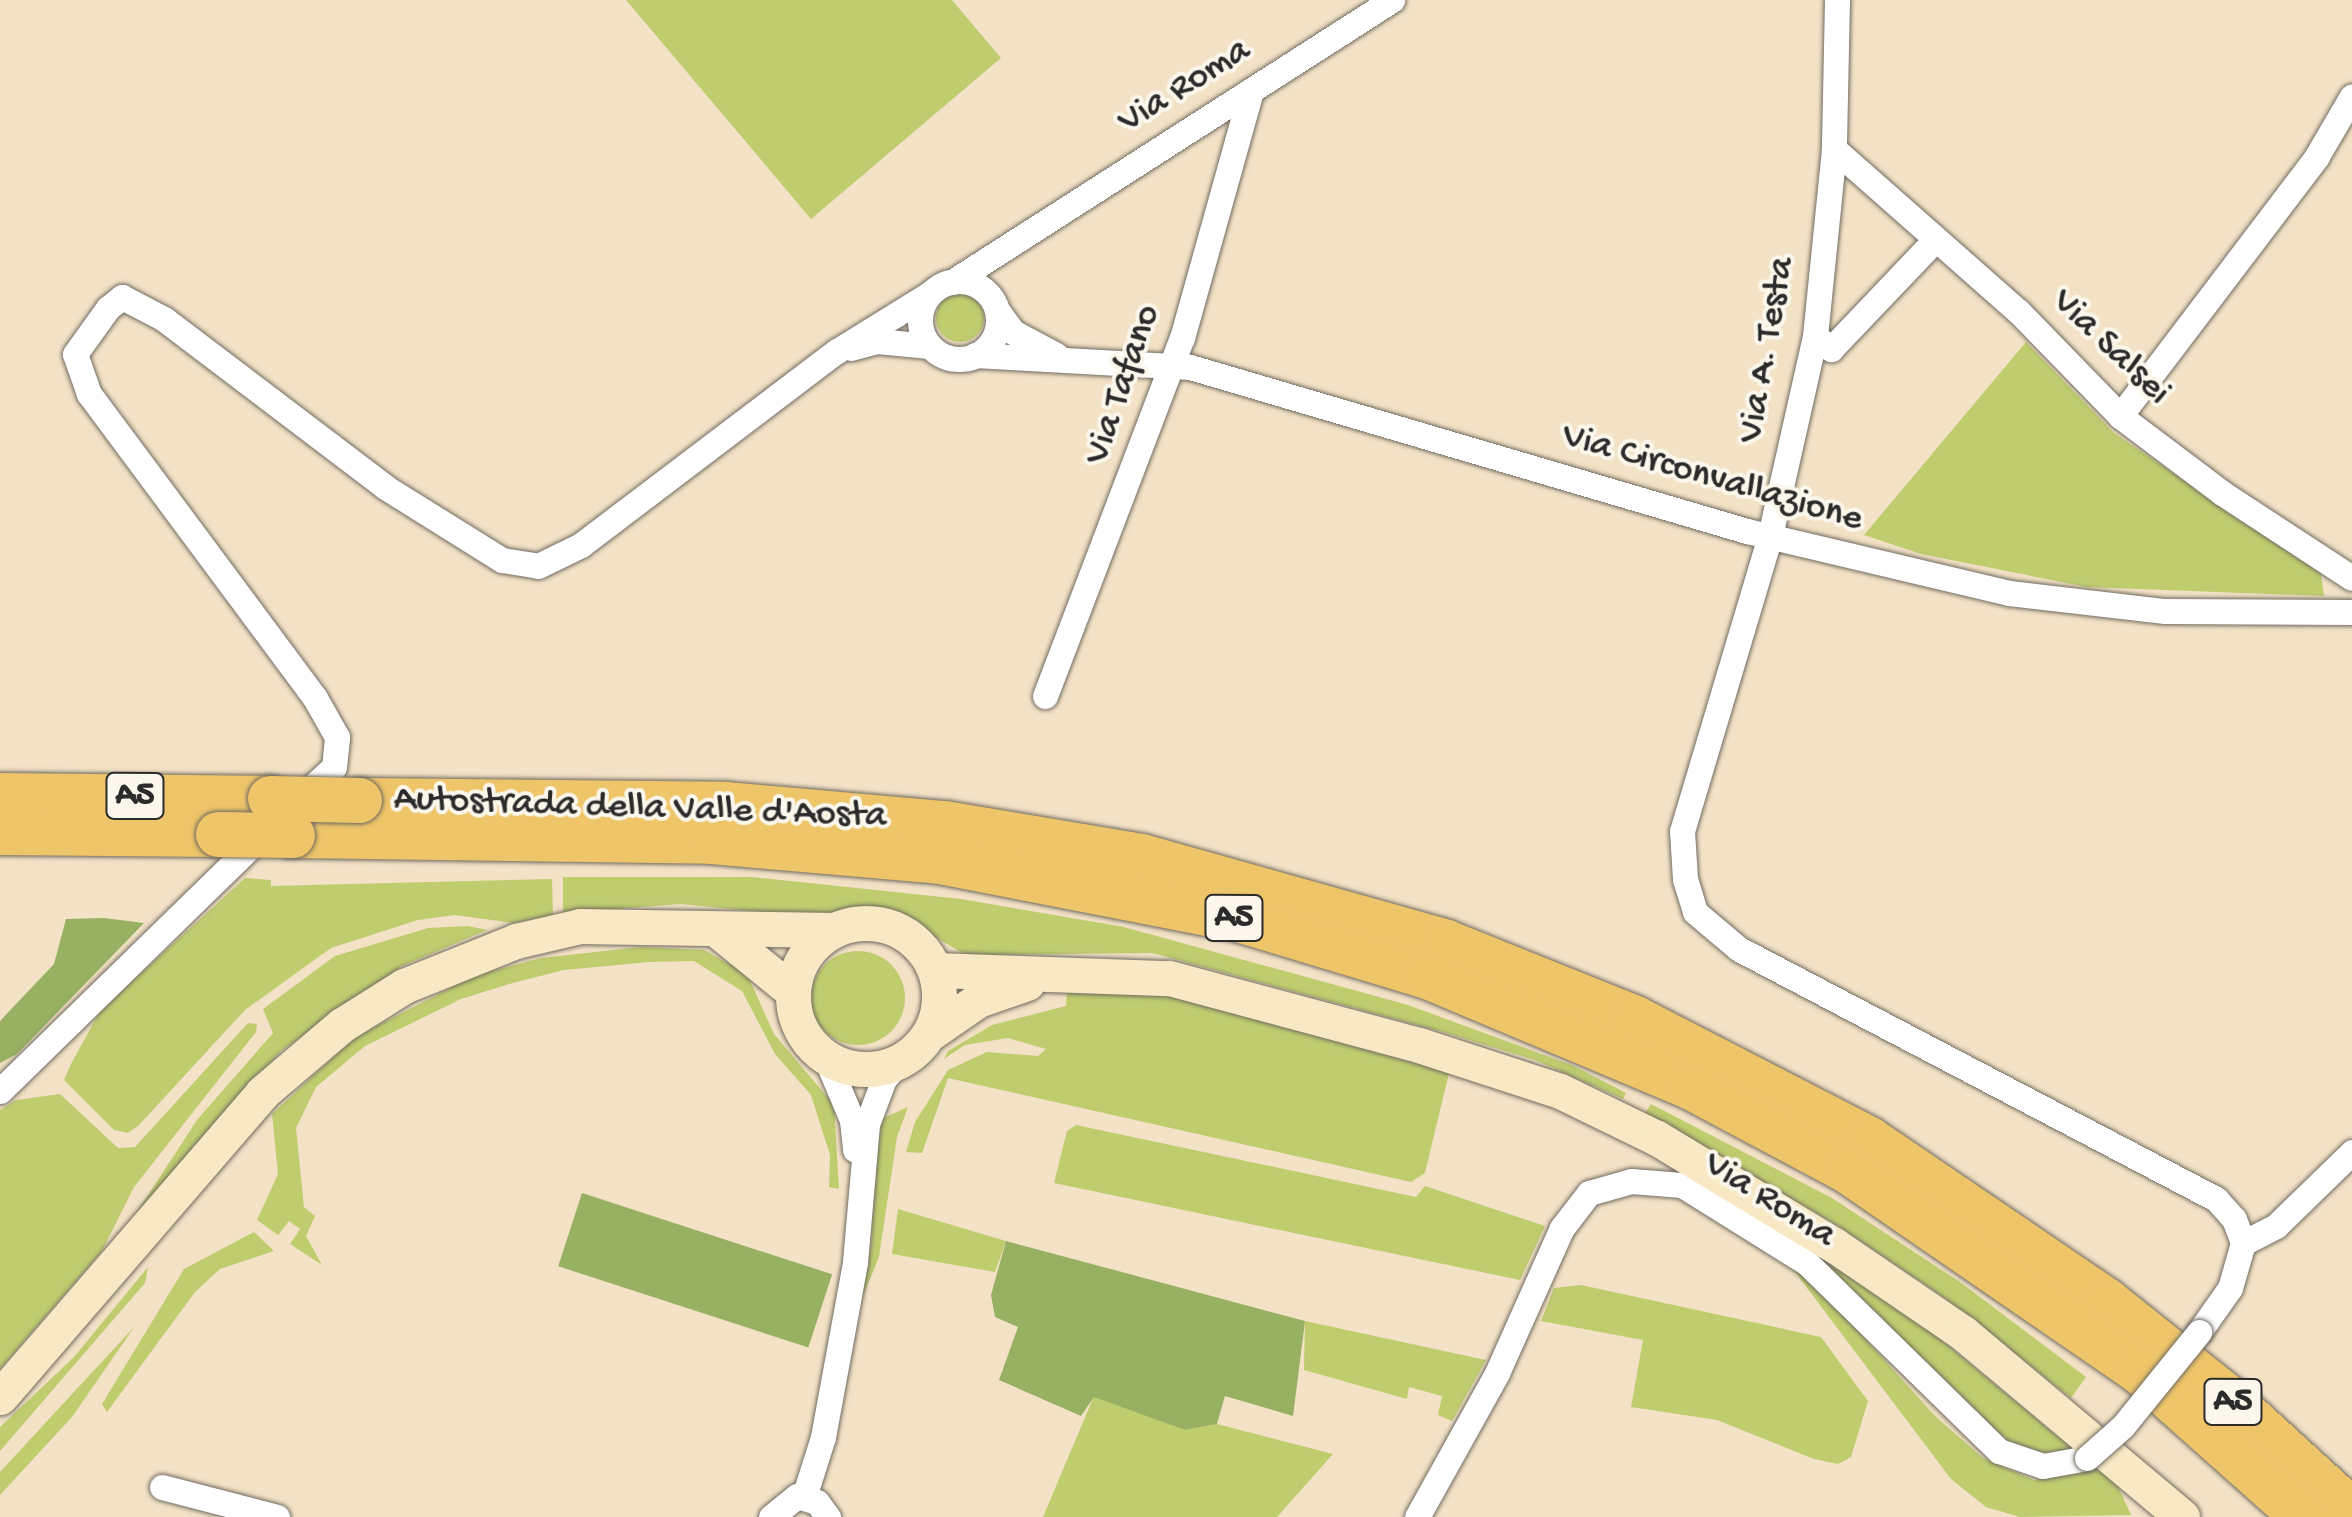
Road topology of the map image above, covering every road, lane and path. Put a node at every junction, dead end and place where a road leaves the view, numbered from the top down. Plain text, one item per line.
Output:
1 (1392, 0) edge
2 (1837, 0) edge
3 (1251, 91) junction
4 (2352, 96) edge
5 (1834, 148) junction
6 (1017, 238) junction
7 (1933, 242) junction
8 (941, 288) junction
9 (992, 302) junction
10 (1815, 336) junction
11 (930, 346) junction
12 (836, 352) junction
13 (975, 355) junction
14 (1061, 358) junction
15 (1172, 366) junction
16 (2120, 416) junction
17 (1770, 536) junction
18 (2352, 578) edge
19 (2352, 612) edge
20 (1045, 696) dead end
21 (0, 795) edge
22 (281, 816) junction
23 (0, 832) edge
24 (718, 930) junction
25 (834, 930) junction
26 (936, 970) junction
27 (1047, 976) junction
28 (792, 990) junction
29 (929, 1034) junction
30 (825, 1056) junction
31 (901, 1060) junction
32 (0, 1091) edge
33 (2352, 1152) edge
34 (859, 1183) junction
35 (2243, 1242) junction
36 (0, 1397) edge
37 (162, 1487) dead end
38 (804, 1496) junction
39 (2352, 1512) edge
40 (277, 1517) edge
41 (771, 1517) edge
42 (828, 1517) edge
43 (1417, 1517) edge
44 (2182, 1517) edge
45 (2304, 1517) edge

1 - 3 street, Via Roma
2 - 5 street, Via A. Testa
3 - 6 street, Via Roma
3 - 15 street, Via Tafano
4 - 16 street
5 - 7 street, Via Salsei
5 - 10 street, Via A. Testa
6 - 8 street, Via Roma
6 - 9 street
7 - 10 street
7 - 16 street, Via Salsei
8 - 9 street
8 - 11 street
8 - 12 street, Via Roma
9 - 13 street
9 - 14 street, Via Circonvallazione
10 - 17 street, Via A. Testa
11 - 12 street
11 - 13 street
12 - 32 street, Via Roma
13 - 14 street, Via Circonvallazione
14 - 15 street, Via Circonvallazione
15 - 17 street, Via Circonvallazione
15 - 20 street, Via Tafano
16 - 18 street, Via Salsei
17 - 19 street, Via Circonvallazione
17 - 35 street, Via A. Testa
21 - 22 highway, Autostrada della Valle d'Aosta / A5
22 - 23 highway, Autostrada della Valle d'Aosta / A5, bridge
22 - 39 highway, Autostrada della Valle d'Aosta / A5, bridge
22 - 45 highway, Autostrada della Valle d'Aosta / A5
24 - 25 main road
24 - 28 main road
24 - 36 main road
25 - 26 main road
25 - 28 main road
26 - 27 main road
26 - 29 main road
27 - 29 main road
27 - 44 main road
28 - 30 main road
29 - 31 main road
30 - 31 main road
30 - 34 street
31 - 34 street
33 - 35 street
34 - 38 street
35 - 43 street, Via Roma, bridge
37 - 40 street
38 - 41 street
38 - 42 street

